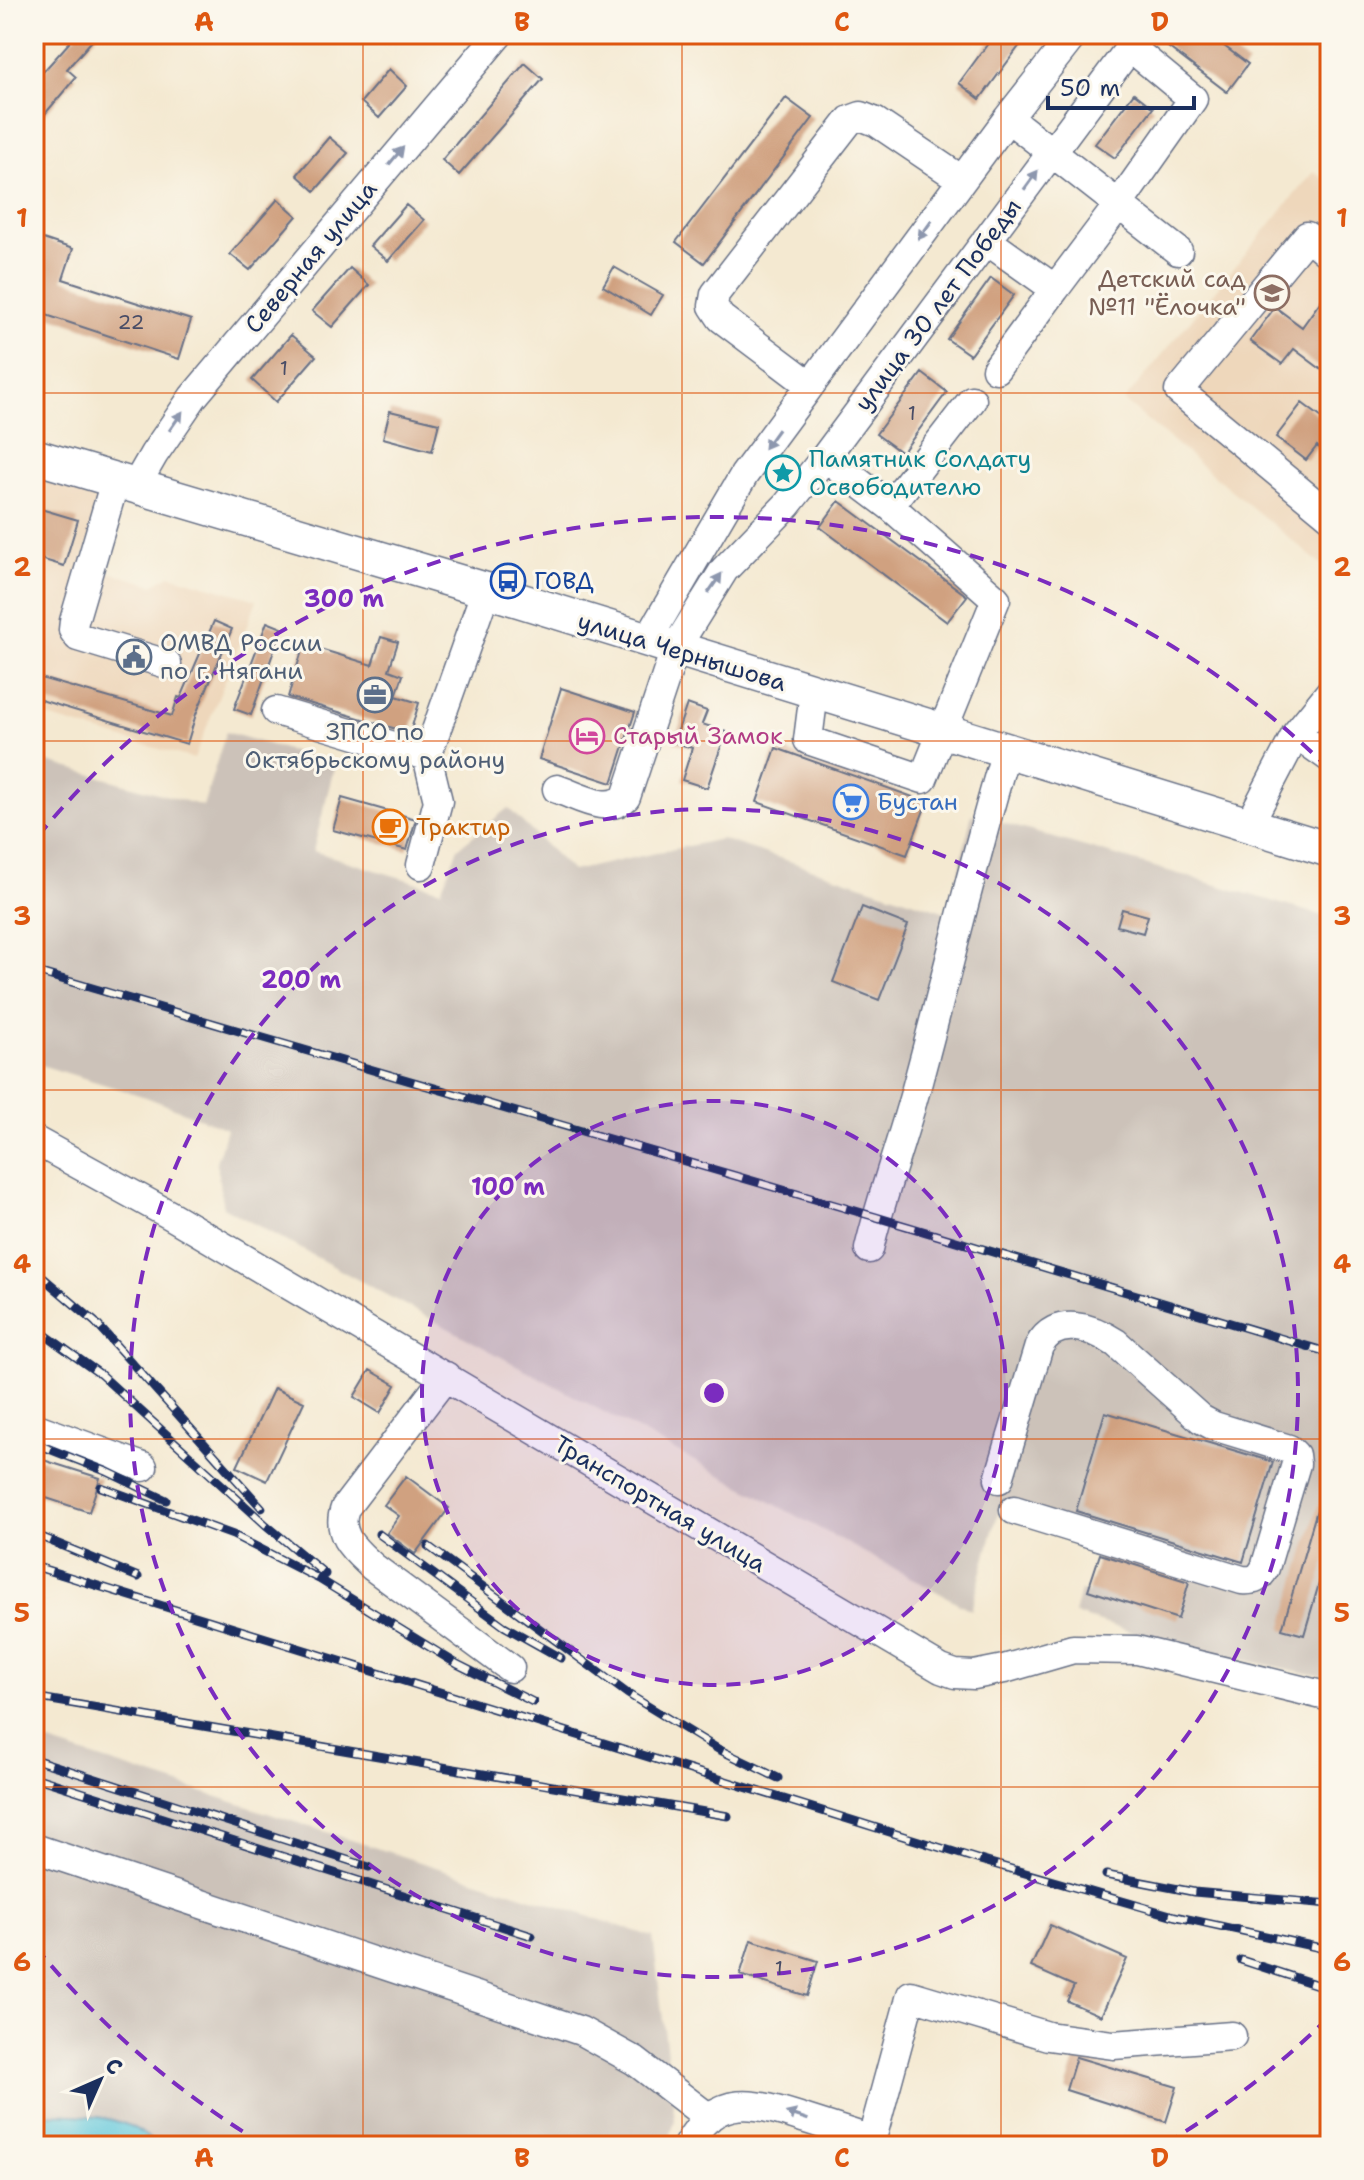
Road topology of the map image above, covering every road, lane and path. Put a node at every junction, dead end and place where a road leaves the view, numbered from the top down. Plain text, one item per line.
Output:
1 (499, 34) edge
2 (1074, 34) edge
3 (1135, 40) edge
4 (1008, 118) junction
5 (1052, 151) junction
6 (962, 180) junction
7 (1119, 204) junction
8 (986, 240) junction
9 (1178, 251) dead end
10 (1330, 255) edge
11 (1055, 289) junction
12 (996, 369) dead end
13 (810, 385) junction
14 (972, 400) dead end
15 (34, 456) edge
16 (825, 457) junction
17 (744, 475) junction
18 (125, 484) junction
19 (787, 505) junction
20 (890, 506) junction
21 (1330, 516) edge
22 (486, 590) junction
23 (661, 645) junction
24 (167, 664) dead end
25 (814, 692) junction
26 (1330, 692) edge
27 (276, 711) dead end
28 (942, 732) junction
29 (1296, 734) junction
30 (1006, 751) junction
31 (427, 756) junction
32 (1330, 758) edge
33 (557, 789) dead end
34 (1248, 826) junction
35 (1330, 850) edge
36 (421, 865) dead end
37 (34, 1140) edge
38 (869, 1249) dead end
39 (446, 1376) junction
40 (34, 1427) edge
41 (143, 1467) dead end
42 (999, 1479) dead end
43 (1014, 1510) dead end
44 (510, 1668) dead end
45 (1330, 1697) edge
46 (34, 1848) edge
47 (1232, 2036) dead end
48 (709, 2118) junction
49 (871, 2143) edge
50 (687, 2146) edge

18 -> 1 street, Северная улица
2 - 4 street
3 - 5 street, улица 30 лет Победы
3 - 7 street
4 - 5 street
4 - 6 street
5 - 7 street
8 -> 5 street, улица 30 лет Победы
6 -> 13 street
6 - 13 street
7 - 9 street
7 - 11 street
8 - 11 street
8 - 16 street, улица 30 лет Победы
10 - 21 street
11 - 12 street
13 -> 17 street
14 - 20 street
15 - 18 main road, улица Чернышова
16 - 19 street, улица 30 лет Победы
16 - 20 street
17 - 19 street
17 - 23 street
18 - 22 main road, улица Чернышова
18 - 24 street, Северная улица
23 -> 19 street, улица 30 лет Победы
20 - 28 street
22 - 23 main road, улица Чернышова
22 - 31 street
23 - 25 main road, улица Чернышова
23 - 33 street
25 - 28 main road, улица Чернышова
25 - 28 street
26 - 29 street
27 - 31 street
28 - 30 main road, улица Чернышова
29 - 32 street
29 - 34 street
30 - 34 main road, улица Чернышова
30 - 38 street
31 - 36 street
34 - 35 main road, улица Чернышова
37 - 39 street, Транспортная улица
39 - 44 street
39 - 45 street, Транспортная улица
40 - 41 street
42 - 43 street
46 - 48 street
47 - 49 street
49 -> 48 street
48 - 50 street

